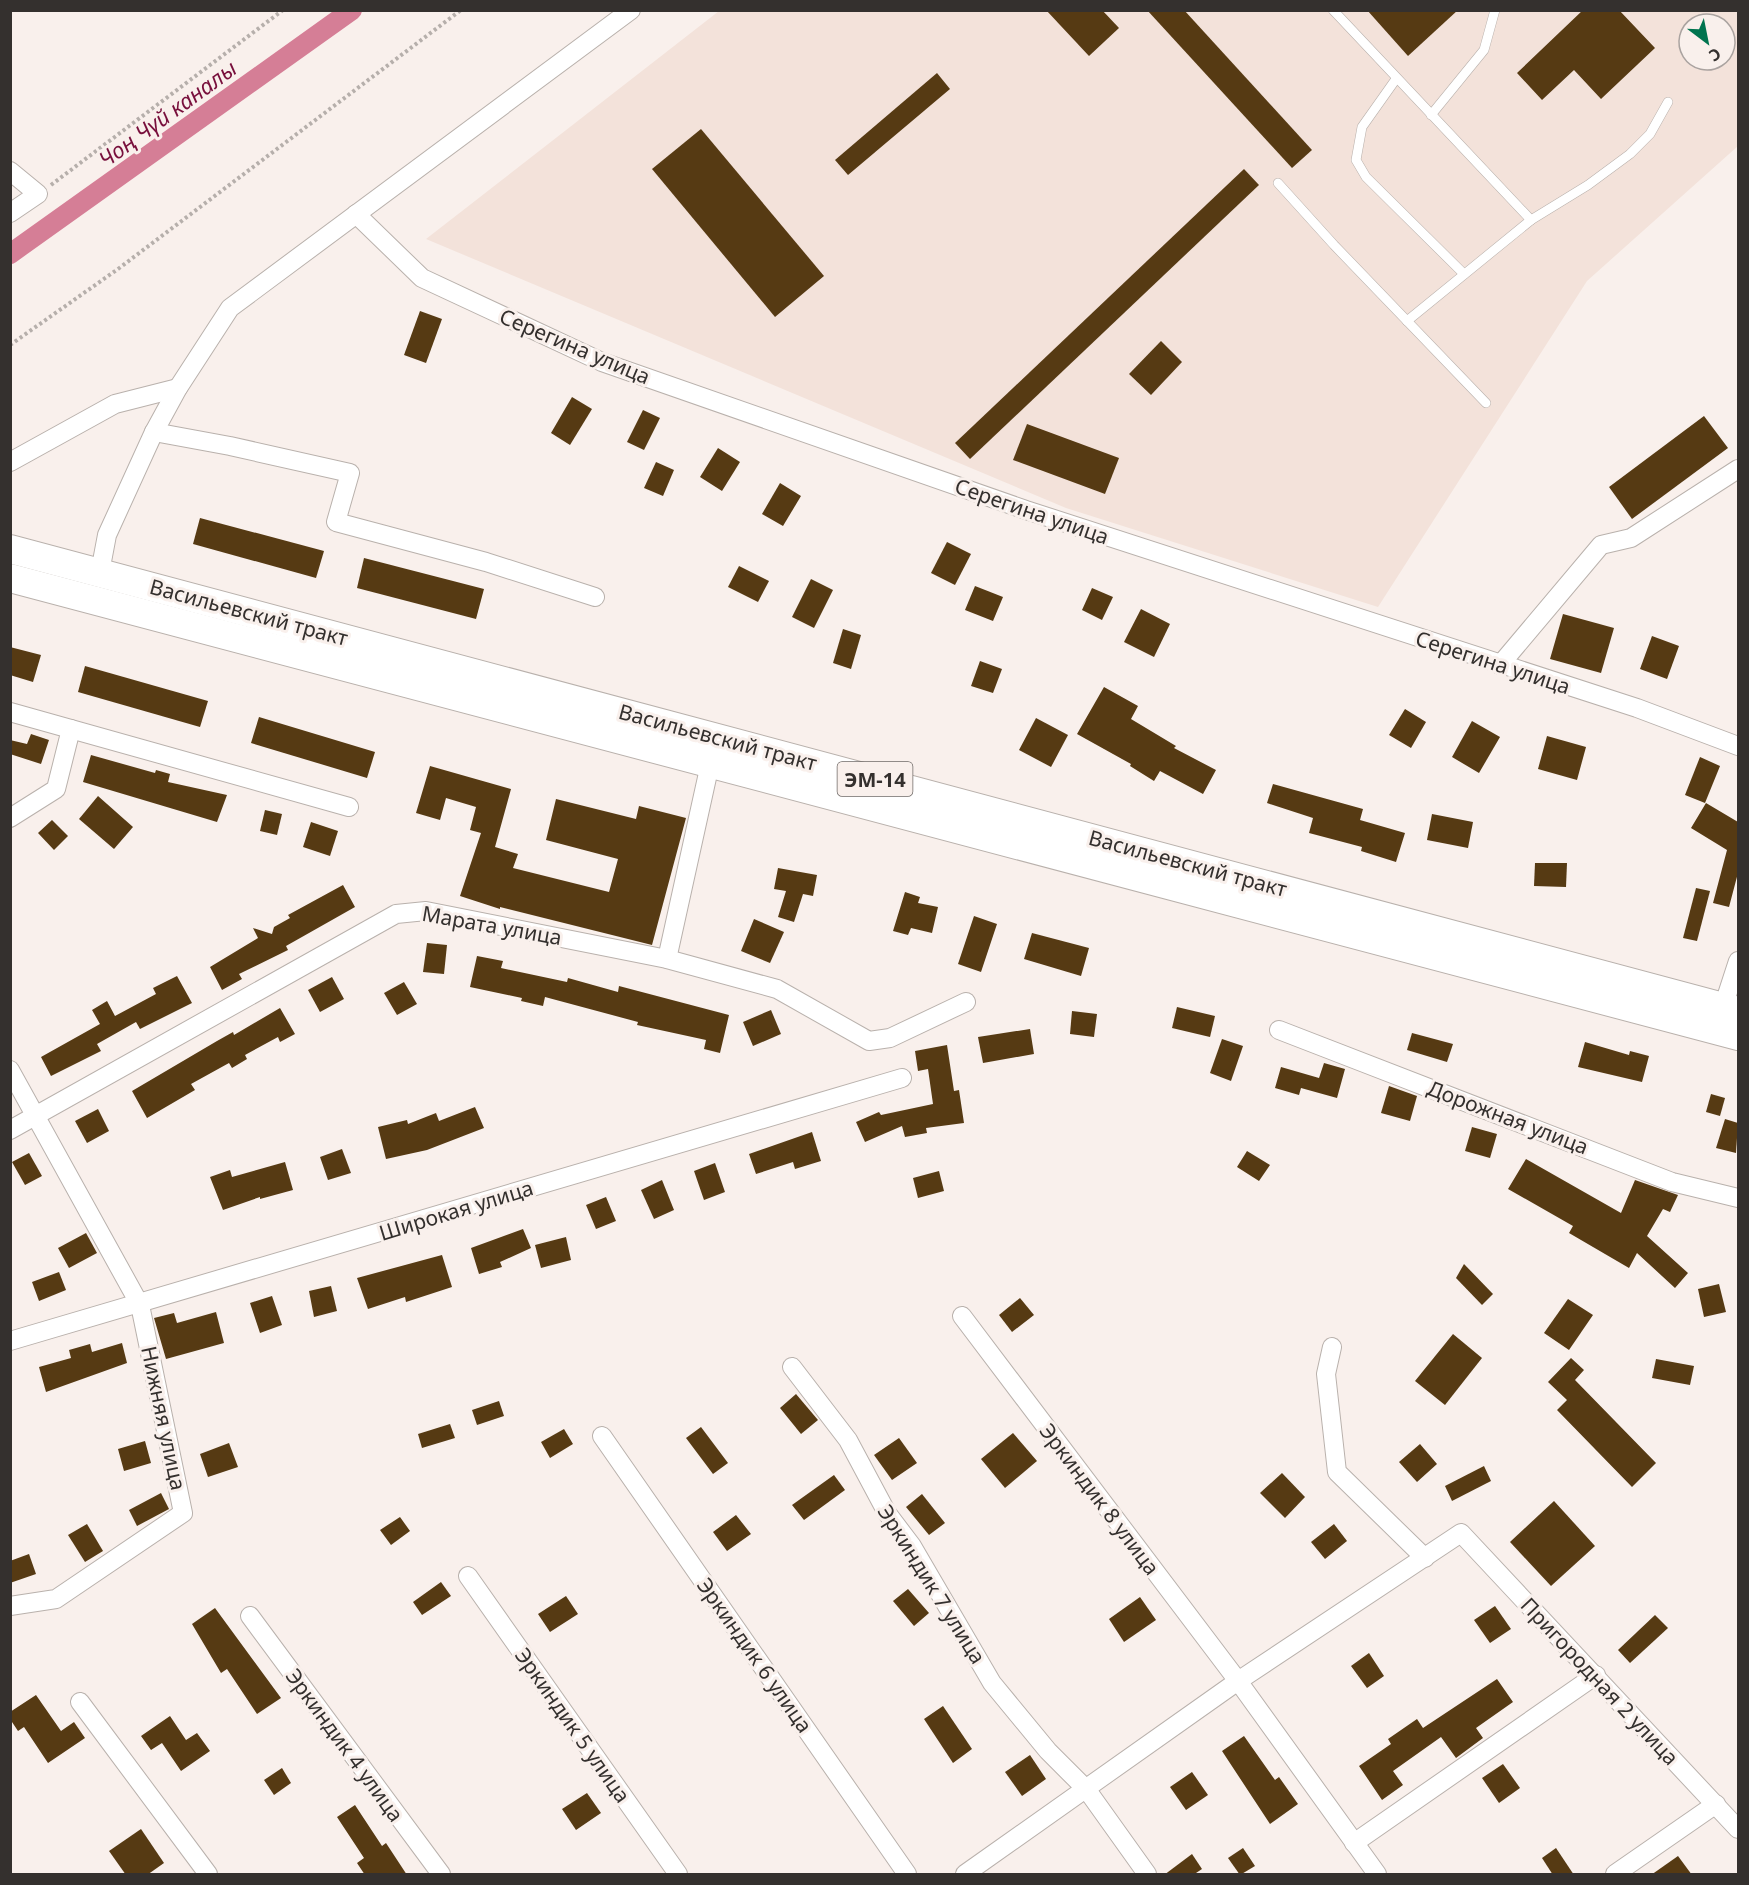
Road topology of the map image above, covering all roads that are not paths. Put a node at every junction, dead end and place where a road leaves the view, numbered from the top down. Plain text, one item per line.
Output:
1 (631, 10) edge
2 (1333, 10) edge
3 (1495, 10) edge
4 (1396, 79) junction
5 (1668, 102) dead end
6 (1431, 115) junction
7 (10, 171) edge
8 (1278, 183) dead end
9 (10, 213) edge
10 (356, 214) junction
11 (1531, 220) junction
12 (1464, 274) junction
13 (1407, 321) junction
14 (178, 388) junction
15 (1486, 403) dead end
16 (154, 432) junction
17 (10, 462) edge
18 (1738, 469) edge
19 (10, 549) edge
20 (100, 572) junction
21 (10, 578) edge
22 (595, 597) dead end
23 (1500, 664) junction
24 (10, 712) edge
25 (71, 729) junction
26 (1738, 746) edge
27 (710, 764) junction
28 (350, 807) dead end
29 (10, 818) edge
30 (667, 959) junction
31 (1738, 961) edge
32 (966, 1002) dead end
33 (1731, 1009) edge
34 (1280, 1030) dead end
35 (1738, 1036) edge
36 (10, 1070) edge
37 (902, 1078) dead end
38 (35, 1116) junction
39 (10, 1130) edge
40 (1738, 1198) edge
41 (140, 1305) junction
42 (962, 1316) dead end
43 (10, 1341) edge
44 (1332, 1347) dead end
45 (792, 1367) dead end
46 (602, 1436) dead end
47 (1425, 1558) junction
48 (468, 1576) dead end
49 (10, 1606) edge
50 (250, 1616) dead end
51 (1596, 1675) junction
52 (1238, 1681) junction
53 (80, 1702) dead end
54 (1087, 1790) junction
55 (1716, 1804) junction
56 (1738, 1829) edge
57 (1354, 1843) junction
58 (208, 1875) edge
59 (441, 1875) edge
60 (678, 1875) edge
61 (907, 1875) edge
62 (965, 1875) edge
63 (1147, 1875) edge
64 (1377, 1875) edge
65 (1615, 1875) edge

1 - 10 street
2 - 4 lane
3 - 6 lane
4 - 6 lane
4 - 12 lane
5 - 11 lane
6 - 11 lane
7 - 9 street
8 - 13 lane
10 - 14 street
10 - 23 street, Серегина улица
11 - 12 lane
12 - 13 lane
13 - 15 lane
14 - 16 street
14 - 17 street
16 - 20 street
16 - 22 street
18 - 23 street
19 - 20 main road, Васильевский тракт / ЭМ-14
20 - 33 main road, Васильевский тракт / ЭМ-14
21 - 27 main road, Васильевский тракт / ЭМ-14
23 - 26 street, Серегина улица
24 - 25 street
25 - 28 street
25 - 29 street
27 - 30 street
27 - 35 main road, Васильевский тракт / ЭМ-14
30 - 32 street, Марата улица
30 - 38 street, Марата улица
31 - 33 street
34 - 40 street, Дорожная улица
36 - 38 street
37 - 41 street, Широкая улица
38 - 39 street, Марата улица
38 - 41 street
41 - 43 street, Широкая улица
41 - 49 street, Нижняя улица
42 - 52 street, Эркиндик 8 улица
44 - 47 street
45 - 54 street, Эркиндик 7 улица
46 - 61 street, Эркиндик 6 улица
47 - 51 street, Пригородная 2 улица
47 - 52 street
48 - 60 street, Эркиндик 5 улица
50 - 59 street, Эркиндик 4 улица
51 - 55 street, Пригородная 2 улица
51 - 57 street
52 - 54 street
52 - 57 street, Эркиндик 8 улица
53 - 58 street
54 - 62 street
54 - 63 street, Эркиндик 7 улица
55 - 56 street, Пригородная 2 улица
55 - 65 street
57 - 64 street, Эркиндик 8 улица

